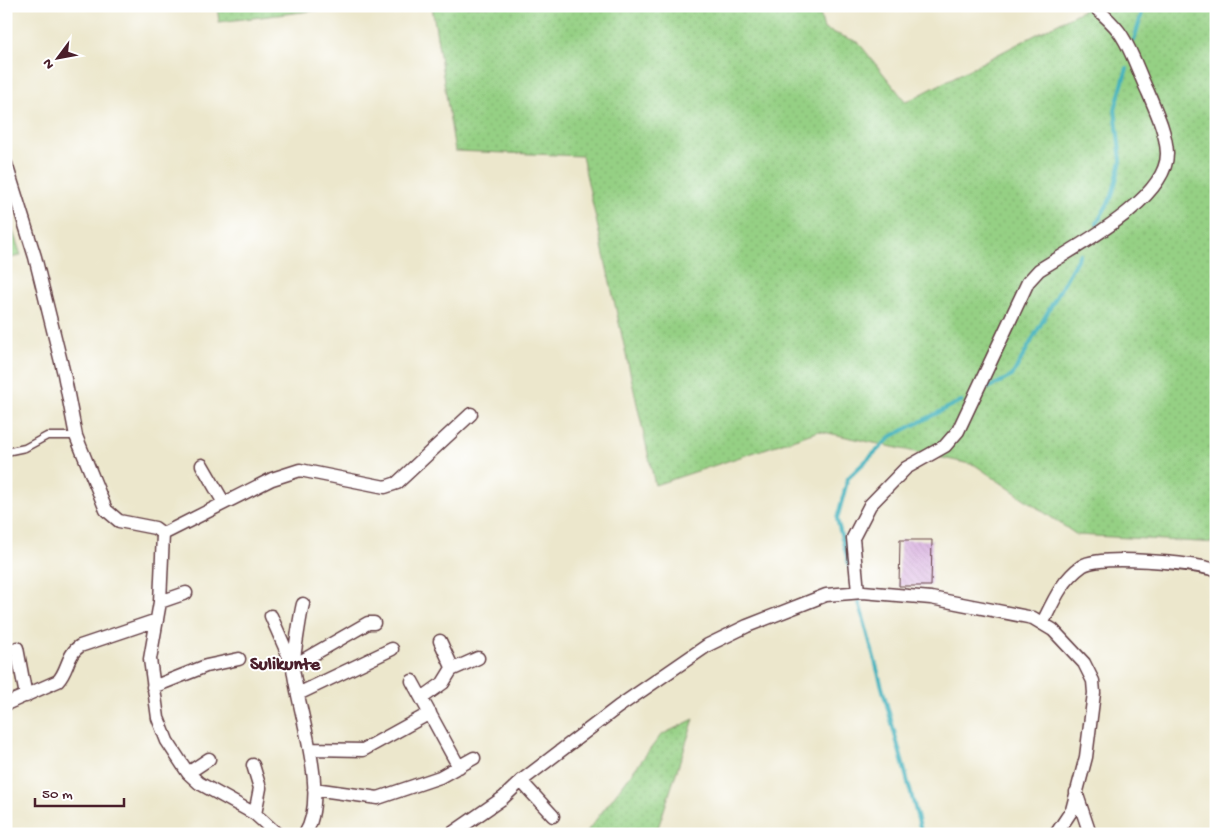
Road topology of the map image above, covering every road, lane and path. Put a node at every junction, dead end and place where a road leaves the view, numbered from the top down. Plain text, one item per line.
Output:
1 (1094, 6) edge
2 (6, 164) edge
3 (471, 414) dead end
4 (76, 436) junction
5 (6, 452) edge
6 (202, 465) dead end
7 (224, 503) junction
8 (163, 534) junction
9 (1216, 570) edge
10 (854, 592) junction
11 (186, 593) dead end
12 (160, 602) junction
13 (303, 604) dead end
14 (271, 616) dead end
15 (157, 620) junction
16 (1042, 622) junction
17 (374, 623) dead end
18 (440, 641) dead end
19 (17, 648) dead end
20 (392, 649) dead end
21 (478, 658) dead end
22 (239, 659) dead end
23 (293, 666) junction
24 (453, 669) junction
25 (412, 682) dead end
26 (153, 687) junction
27 (298, 694) junction
28 (26, 696) junction
29 (422, 698) junction
30 (7, 701) edge
31 (430, 713) junction
32 (310, 749) junction
33 (474, 758) dead end
34 (209, 759) dead end
35 (253, 765) dead end
36 (459, 768) junction
37 (188, 773) junction
38 (521, 781) junction
39 (314, 789) junction
40 (1076, 792) junction
41 (255, 814) junction
42 (553, 816) dead end
43 (277, 834) edge
44 (305, 834) edge
45 (451, 834) edge
46 (1056, 834) edge
47 (1090, 834) edge

1 - 10 street
2 - 4 street
3 - 7 street
4 - 5 lane
4 - 8 street
6 - 7 street
7 - 8 street
8 - 12 street
9 - 16 street
10 - 16 street
10 - 38 street
11 - 12 street
12 - 15 street
13 - 23 street
14 - 23 street
15 - 26 street
15 - 28 street
16 - 40 street
17 - 23 street
18 - 24 street
19 - 28 street
20 - 27 street
21 - 24 street
22 - 26 street
23 - 27 street
24 - 29 street
25 - 29 street
26 - 37 street
27 - 32 street
28 - 30 street
29 - 31 street
31 - 32 street
31 - 36 street
32 - 39 street
33 - 36 street
34 - 37 street
35 - 41 street
36 - 39 street
37 - 41 street
38 - 42 street
38 - 45 street
39 - 44 street
40 - 46 street
40 - 47 street
41 - 43 street

